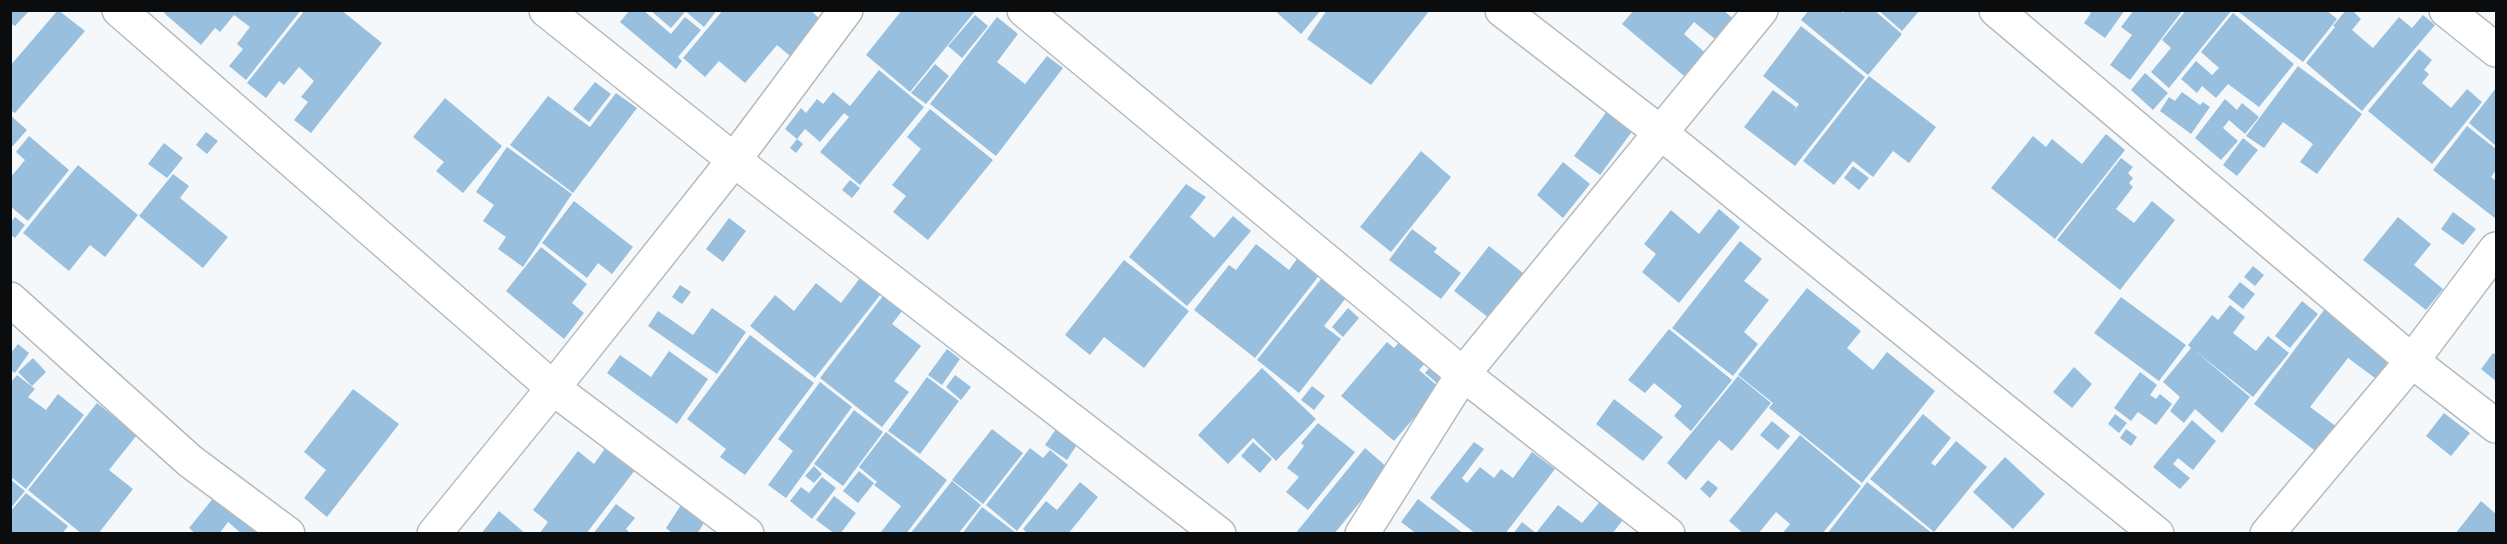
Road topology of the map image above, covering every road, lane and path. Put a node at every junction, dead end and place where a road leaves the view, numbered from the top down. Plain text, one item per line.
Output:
1 (119, 10) edge
2 (546, 10) edge
3 (846, 10) edge
4 (1024, 10) edge
5 (1502, 10) edge
6 (1761, 10) edge
7 (1996, 10) edge
8 (2446, 10) edge
9 (2496, 50) edge
10 (1661, 133) junction
11 (734, 160) junction
12 (2496, 249) edge
13 (10, 299) edge
14 (2412, 361) junction
15 (1463, 374) junction
16 (553, 388) junction
17 (2496, 426) edge
18 (288, 534) edge
19 (434, 534) edge
20 (747, 534) edge
21 (1219, 534) edge
22 (1362, 534) edge
23 (1668, 534) edge
24 (2157, 534) edge
25 (2267, 534) edge

1 - 16 street
2 - 11 street
3 - 11 street
4 - 15 street
5 - 10 street
6 - 10 street
7 - 14 street
8 - 9 street
10 - 15 street
10 - 24 street
11 - 16 street
11 - 21 street
12 - 14 street
13 - 18 street
14 - 17 street
14 - 25 street
15 - 22 street
15 - 23 street
16 - 19 street
16 - 20 street

